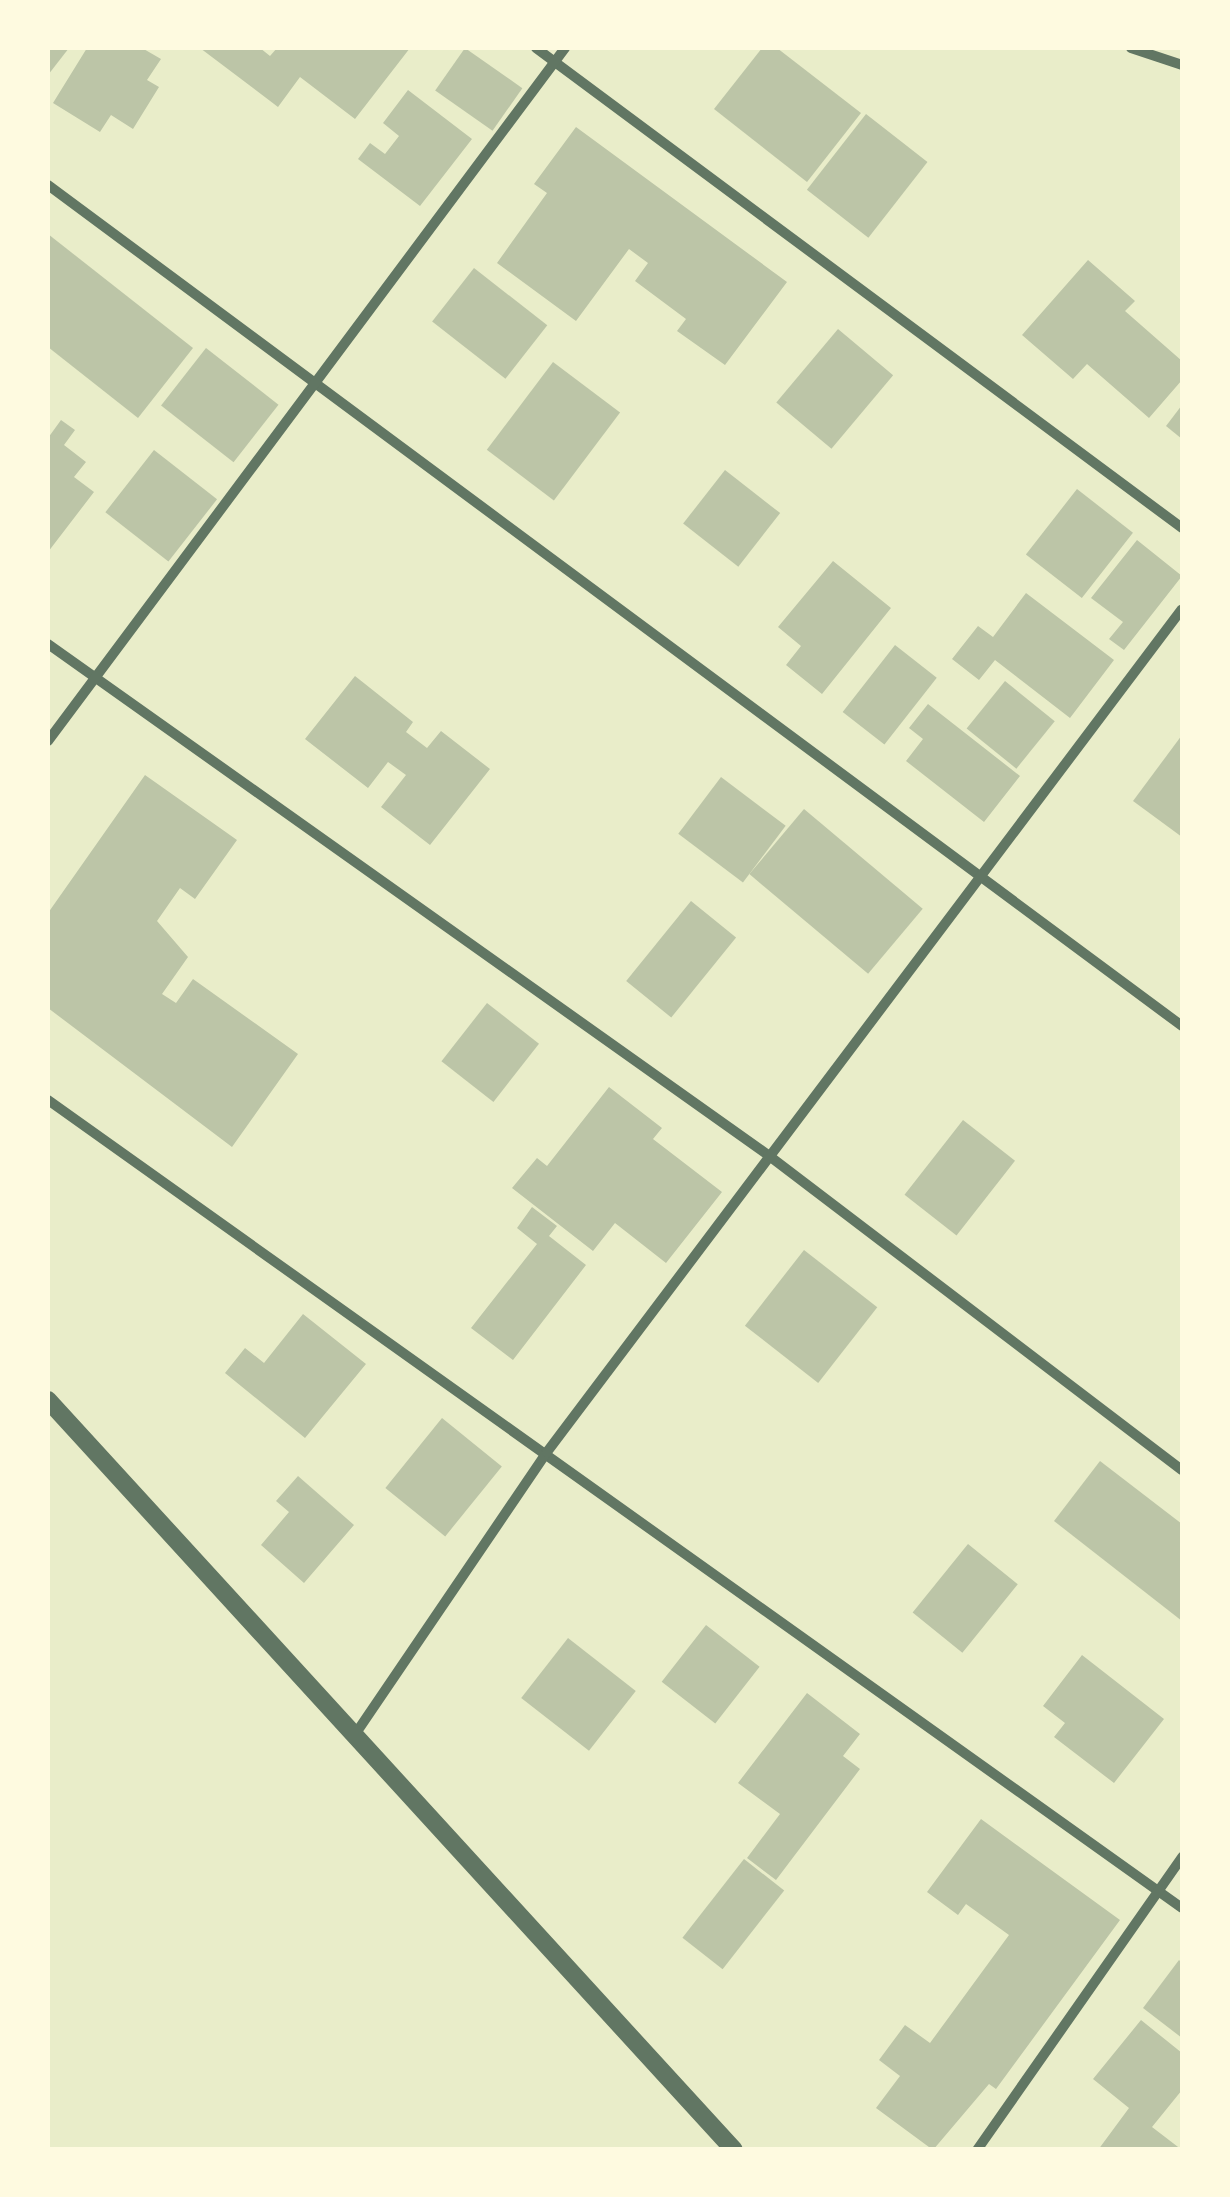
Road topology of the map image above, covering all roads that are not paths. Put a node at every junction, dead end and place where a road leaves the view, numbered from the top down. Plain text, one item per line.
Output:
1 (536, 48) edge
2 (564, 48) edge
3 (1131, 48) edge
4 (554, 61) junction
5 (1182, 65) edge
6 (48, 185) edge
7 (314, 382) junction
8 (1182, 528) edge
9 (1182, 609) edge
10 (48, 644) edge
11 (92, 678) junction
12 (48, 741) edge
13 (980, 877) junction
14 (1182, 1026) edge
15 (48, 1100) edge
16 (768, 1156) junction
17 (48, 1400) edge
18 (546, 1452) junction
19 (1182, 1470) edge
20 (354, 1736) junction
21 (1182, 1857) edge
22 (1157, 1889) junction
23 (1182, 1908) edge
24 (734, 2150) edge
25 (978, 2150) edge

1 - 4 street
2 - 4 street
3 - 5 street
4 - 7 street
4 - 8 street
6 - 7 street
7 - 11 street
7 - 13 street
9 - 13 street
10 - 11 street
11 - 12 street
11 - 16 street
13 - 14 street
13 - 16 street
15 - 18 street
16 - 18 street
16 - 19 street
17 - 20 street
18 - 20 street
18 - 22 street
20 - 24 street
21 - 22 street
22 - 23 street
22 - 25 street

